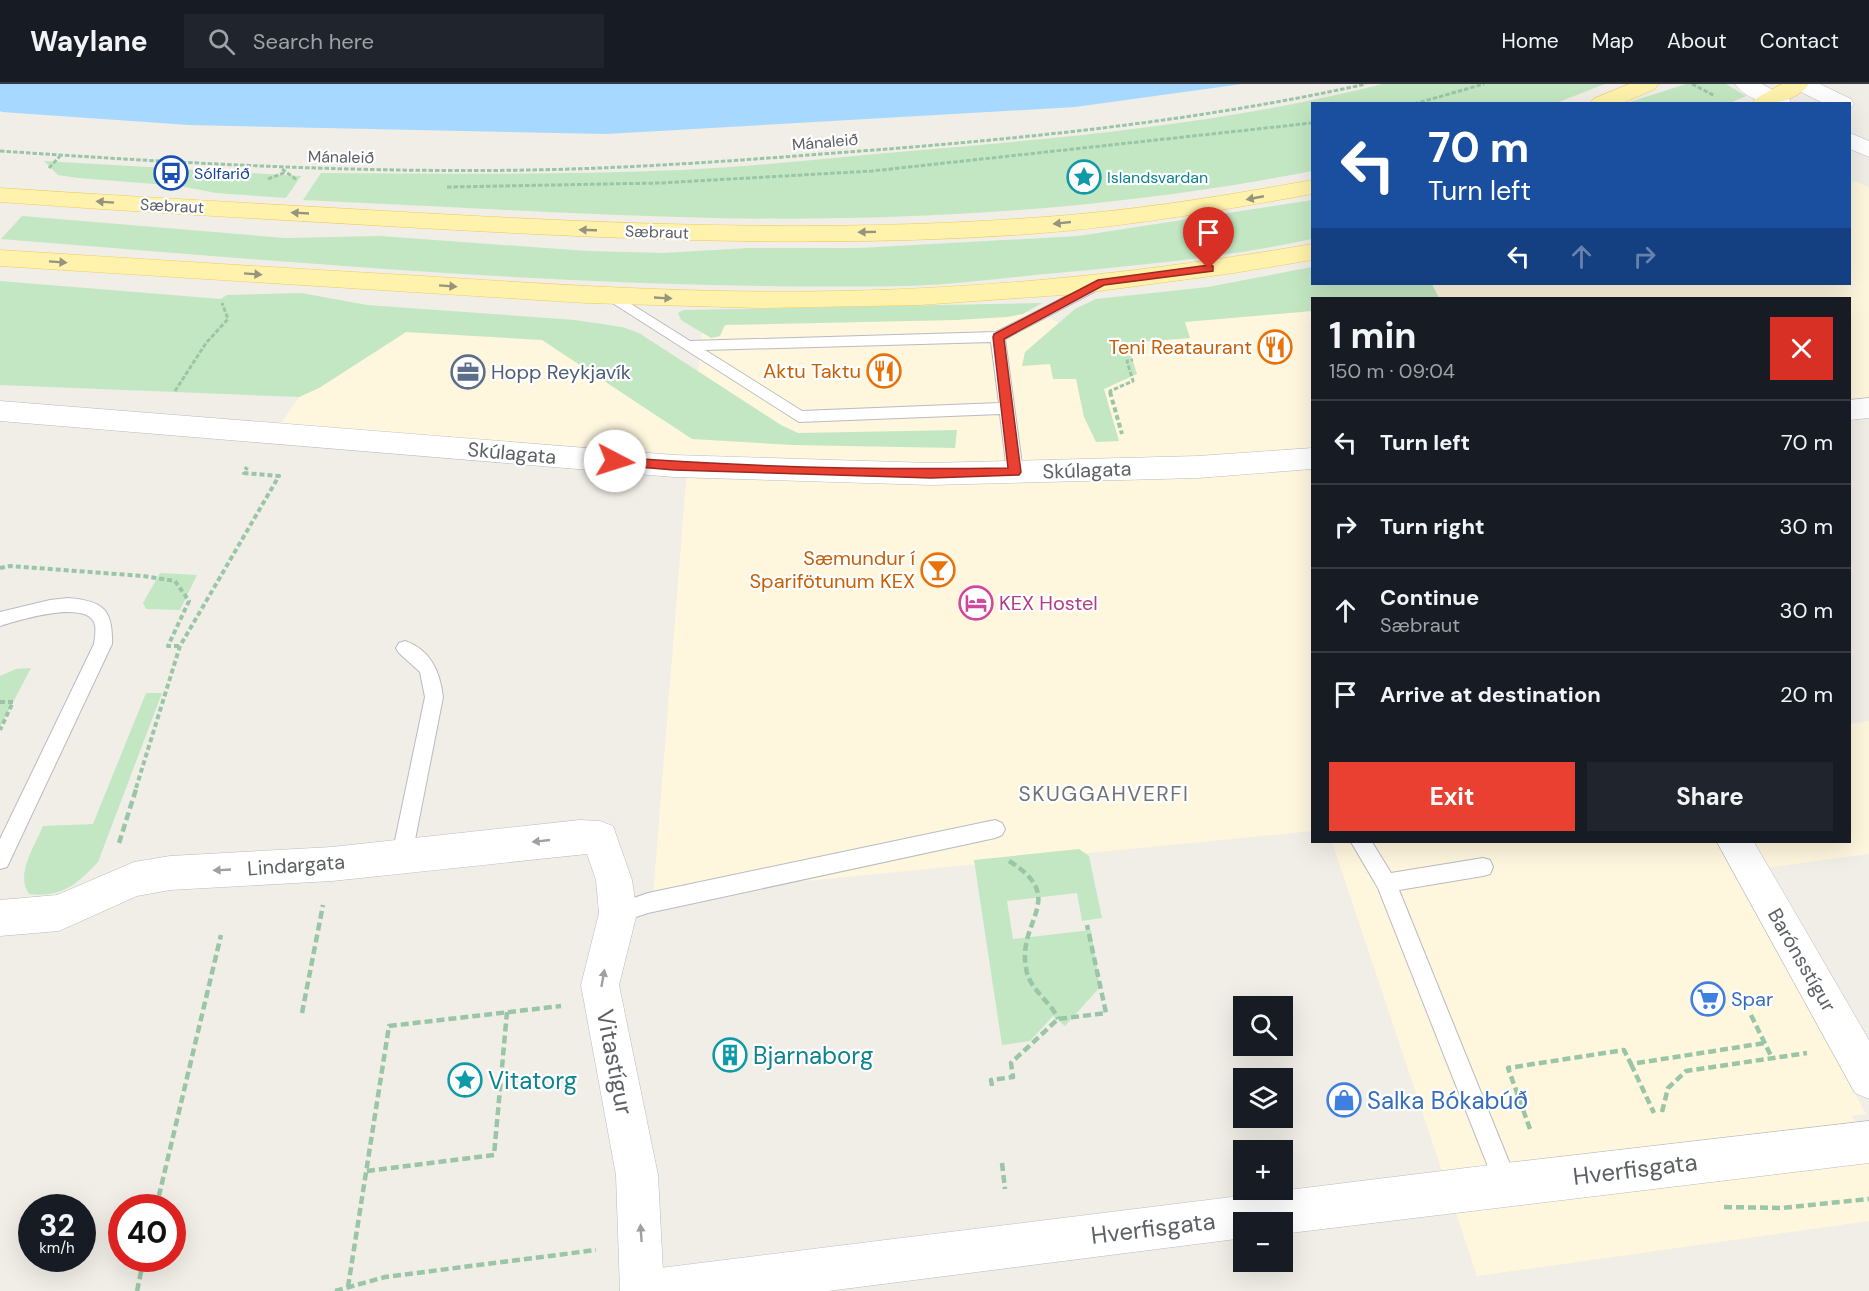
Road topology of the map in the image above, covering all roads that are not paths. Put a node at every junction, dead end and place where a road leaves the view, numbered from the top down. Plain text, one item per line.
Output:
1 (1647, 84) edge
2 (1746, 84) edge
3 (1798, 84) edge
4 (1803, 84) edge
5 (1606, 102) edge
6 (1772, 102) edge
7 (1841, 102) edge
8 (1851, 141) edge
9 (1869, 150) edge
10 (1311, 187) edge
11 (0, 195) edge
12 (1311, 252) edge
13 (0, 258) edge
14 (1102, 282) junction
15 (607, 295) junction
16 (998, 337) junction
17 (687, 346) junction
18 (1007, 408) junction
19 (1869, 408) edge
20 (1851, 410) edge
21 (0, 411) edge
22 (1311, 459) edge
23 (1015, 472) junction
24 (0, 619) edge
25 (405, 648) dead end
26 (994, 829) dead end
27 (600, 838) joint
28 (1362, 843) edge
29 (1736, 843) edge
30 (402, 855) junction
31 (0, 861) edge
32 (1483, 867) dead end
33 (1386, 883) junction
34 (618, 914) junction
35 (0, 918) edge
36 (1869, 1079) edge
37 (1869, 1142) edge
38 (1506, 1184) junction
39 (642, 1291) edge
40 (652, 1291) edge

1 - 5 main road
2 - 6 street
3 - 6 main road
4 - 7 street
8 - 9 street
10 -> 11 main road, Sæbraut
12 - 14 main road
13 -> 15 main road
15 -> 14 main road
14 - 16 lane
15 - 17 lane
16 - 17 lane
16 - 18 lane
17 - 18 lane
18 - 23 lane
19 - 20 street
21 - 23 street, Skúlagata
22 - 23 street, Skúlagata
24 - 31 lane
25 - 30 lane
26 - 34 lane
27 -> 30 street, Lindargata
27 - 34 street, Vitastígur
28 - 33 lane
29 - 36 street, Barónsstígur
30 -> 35 street, Lindargata
32 - 33 lane
33 - 38 lane
39 -> 34 street, Vitastígur
37 - 38 street, Hverfisgata
38 - 40 street, Hverfisgata

